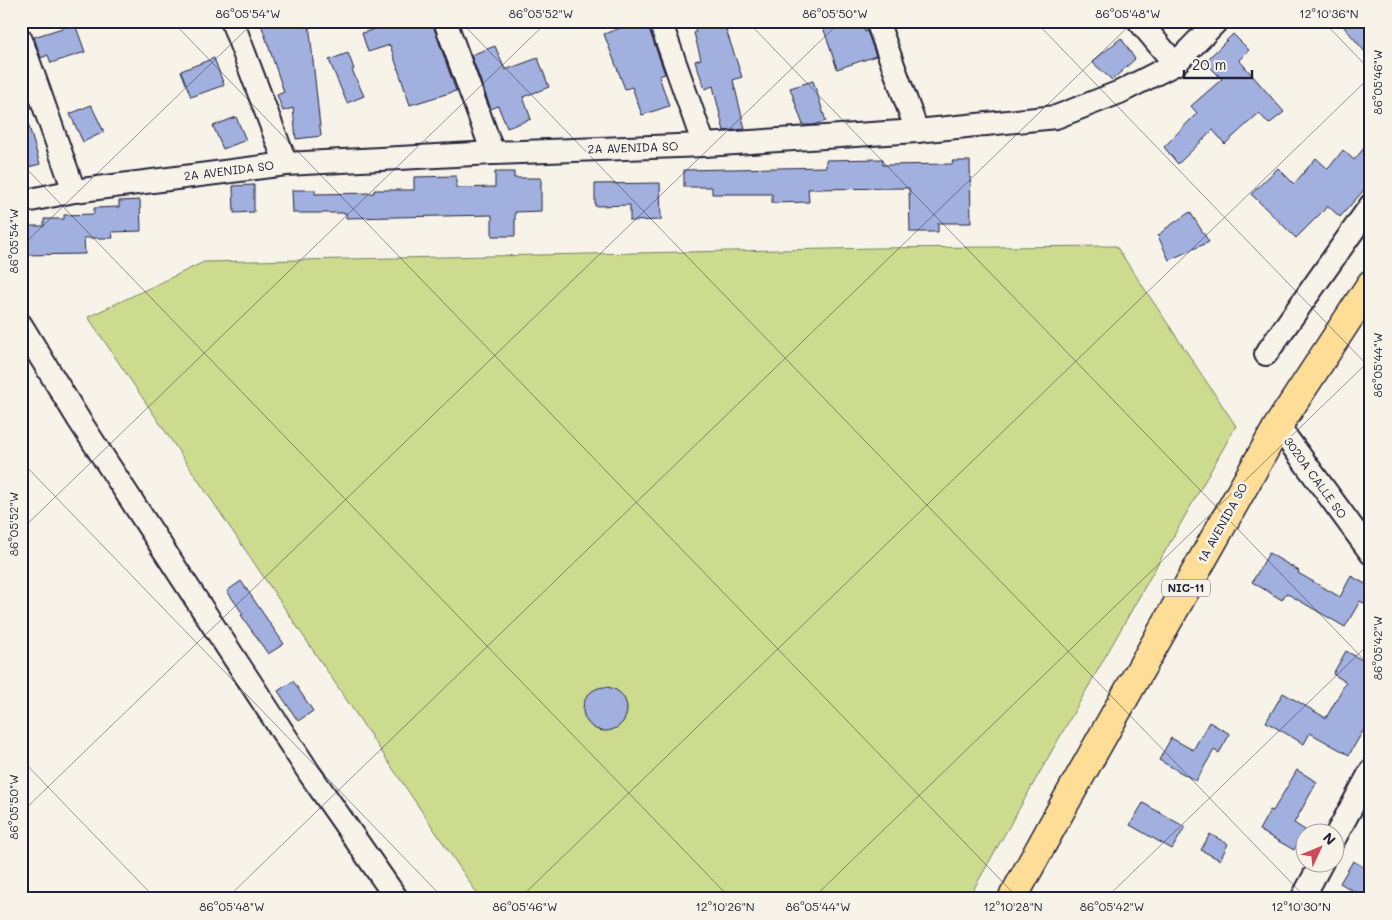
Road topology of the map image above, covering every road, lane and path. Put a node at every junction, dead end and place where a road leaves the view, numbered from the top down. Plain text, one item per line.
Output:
1 (232, 21) edge
2 (445, 21) edge
3 (660, 21) edge
4 (876, 21) edge
5 (1139, 21) edge
6 (1217, 21) edge
7 (21, 40) edge
8 (1175, 64) junction
9 (917, 131) junction
10 (704, 145) junction
11 (492, 153) junction
12 (286, 164) junction
13 (74, 191) junction
14 (21, 202) edge
15 (1371, 205) edge
16 (1371, 284) edge
17 (21, 325) edge
18 (1266, 354) dead end
19 (1278, 426) junction
20 (1371, 553) edge
21 (1371, 771) edge
22 (1343, 822) edge
23 (1317, 872) edge
24 (397, 899) edge
25 (1012, 899) edge
26 (1302, 899) edge

1 - 12 street
2 - 11 street
3 - 10 street
4 - 9 street
5 - 8 street
6 - 8 street, 2A AVENIDA SO
7 - 13 street
8 - 9 street, 2A AVENIDA SO
9 - 10 street, 2A AVENIDA SO
10 - 11 street, 2A AVENIDA SO
11 - 12 street, 2A AVENIDA SO
12 - 13 street, 2A AVENIDA SO
13 - 14 street, 2A AVENIDA SO
15 - 18 street
16 - 19 highway, 1A AVENIDA SO / NIC-11
17 - 24 street
19 - 20 street, 3020A CALLE SO
19 - 25 highway, 1A AVENIDA SO / NIC-11
21 - 22 street
23 - 26 street

